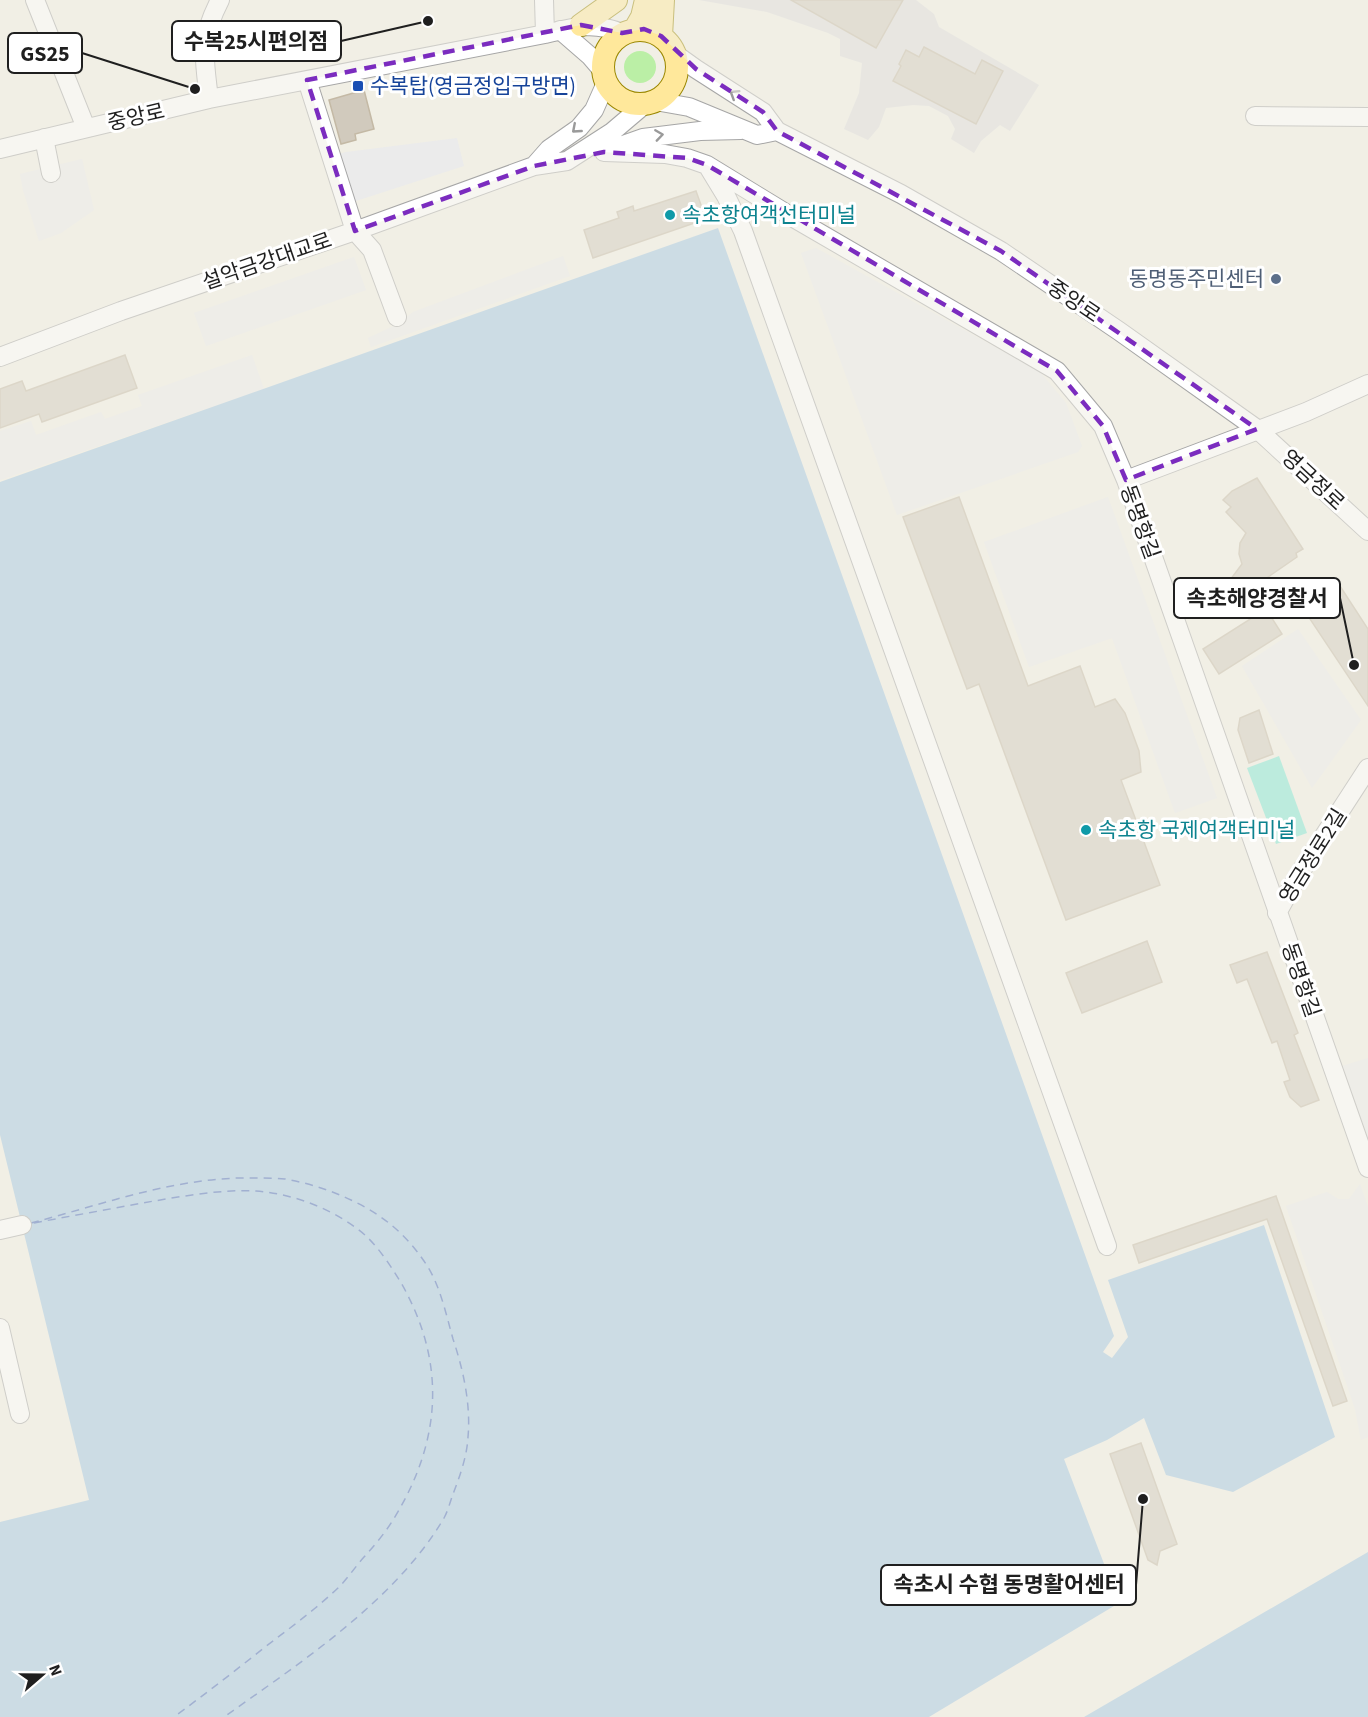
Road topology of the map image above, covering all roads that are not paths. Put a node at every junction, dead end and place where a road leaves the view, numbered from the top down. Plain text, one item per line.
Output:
1 (35, 0) edge
2 (220, 0) edge
3 (543, 0) edge
4 (616, 0) edge
5 (646, 0) edge
6 (663, 0) edge
7 (562, 30) junction
8 (628, 31) junction
9 (661, 36) junction
10 (675, 54) junction
11 (604, 76) junction
12 (307, 80) junction
13 (209, 99) junction
14 (650, 103) junction
15 (1255, 116) dead end
16 (1368, 117) edge
17 (86, 128) junction
18 (741, 130) junction
19 (777, 131) junction
20 (44, 138) junction
21 (0, 149) edge
22 (604, 153) junction
23 (567, 161) junction
24 (707, 165) junction
25 (534, 166) junction
26 (51, 173) dead end
27 (355, 231) junction
28 (397, 317) dead end
29 (0, 357) edge
30 (1368, 384) edge
31 (1257, 429) junction
32 (1125, 480) junction
33 (1368, 531) edge
34 (1368, 768) edge
35 (1277, 913) junction
36 (1368, 1168) edge
37 (21, 1225) dead end
38 (0, 1230) edge
39 (1107, 1246) dead end
40 (0, 1328) edge
41 (20, 1414) dead end

1 - 17 street
2 - 13 street
3 - 7 street
4 - 7 main road
5 - 8 main road
6 - 9 main road
7 - 8 street, 중앙로
7 - 11 street
7 - 12 street, 중앙로
8 - 9 main road
8 - 11 main road
9 - 10 main road
10 - 14 main road
19 -> 10 street
11 - 14 main road
11 -> 25 street
12 - 13 street, 중앙로
12 - 27 street
13 - 17 street, 중앙로
14 - 18 street
14 - 23 street
15 - 16 street
17 - 20 street, 중앙로
18 - 19 street
22 -> 18 street
19 - 31 street, 중앙로
20 - 21 street, 중앙로
20 - 26 street
22 - 23 street
22 - 24 street, 동명항길
23 - 25 street
24 - 32 street, 동명항길
24 - 39 street
25 - 27 street, 설악금강대교로
27 - 28 street
27 - 29 street, 설악금강대교로
30 - 31 street
31 - 32 street
31 - 33 street, 영금정로
32 - 35 street, 동명항길
34 - 35 street, 영금정로2길
35 - 36 street, 동명항길
37 - 38 street
40 - 41 street

